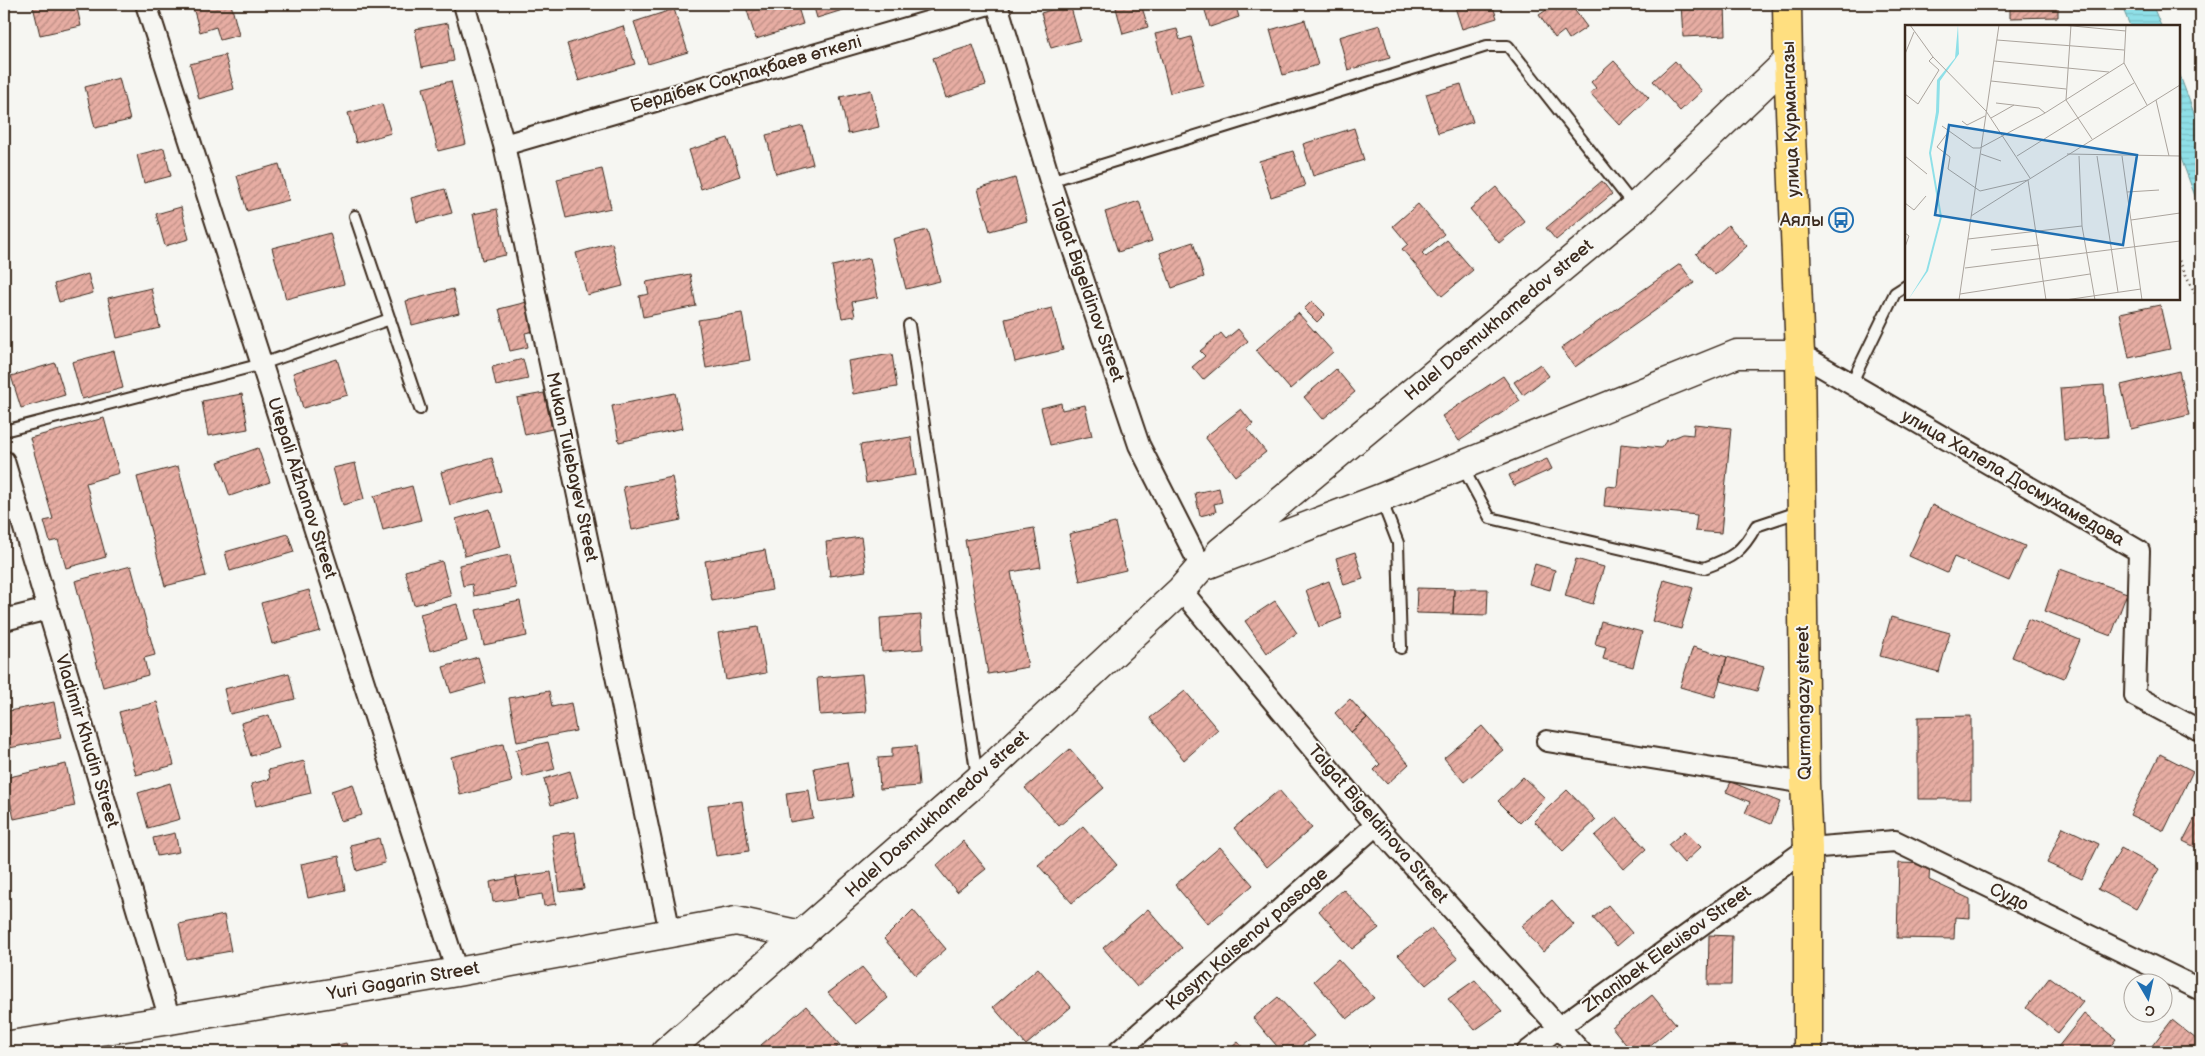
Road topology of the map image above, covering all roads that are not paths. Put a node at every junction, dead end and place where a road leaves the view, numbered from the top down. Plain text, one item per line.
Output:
1 (146, 4) edge
2 (464, 4) edge
3 (989, 4) edge
4 (997, 4) edge
5 (1788, 4) edge
6 (1788, 61) junction
7 (504, 144) junction
8 (1050, 181) junction
9 (1635, 207) junction
10 (355, 216) dead end
11 (1905, 287) edge
12 (390, 320) junction
13 (909, 325) dead end
14 (1800, 354) junction
15 (262, 364) junction
16 (1851, 384) junction
17 (420, 409) dead end
18 (4, 431) edge
19 (4, 461) edge
20 (1461, 465) junction
21 (1381, 498) junction
22 (1802, 511) junction
23 (1201, 567) junction
24 (1181, 590) junction
25 (48, 609) junction
26 (4, 620) edge
27 (1401, 648) dead end
28 (2201, 732) edge
29 (1547, 741) dead end
30 (978, 780) junction
31 (1805, 783) junction
32 (1376, 825) junction
33 (1808, 848) junction
34 (670, 932) junction
35 (801, 935) junction
36 (457, 972) junction
37 (2199, 985) edge
38 (170, 1020) junction
39 (1558, 1028) junction
40 (4, 1046) edge
41 (666, 1052) edge
42 (1118, 1052) edge
43 (1527, 1052) edge
44 (1581, 1052) edge
45 (1808, 1052) edge

1 - 15 street, Utepali Alzhanov Street
2 - 7 street, Mukan Tulebayev Street
3 - 7 street, Бердібек Соқпақбаев өткелі
4 - 8 street, Talgat Bigeldinov Street
5 - 6 main road, улица Курмангазы
6 - 9 street, Halel Dosmukhamedov street
6 - 14 main road, улица Курмангазы
7 - 34 street, Mukan Tulebayev Street
8 - 9 lane
8 - 23 street, Talgat Bigeldinov Street
9 - 23 street, Halel Dosmukhamedov street
10 - 12 lane
11 - 16 lane
12 - 15 lane
12 - 17 lane
13 - 30 lane
14 - 16 street, улица Халела Досмухамедова
14 - 20 street, Halel Dosmukhamedov street
14 - 22 main road, Qurmangazy street
15 - 18 lane
15 - 36 street, Utepali Alzhanov Street
16 - 28 street, улица Халела Досмухамедова
19 - 25 street, Vladimir Khudin Street
20 - 21 street, Halel Dosmukhamedov street
20 - 22 lane
21 - 23 street, Halel Dosmukhamedov street
21 - 27 lane
22 - 31 main road, Qurmangazy street
23 - 24 street, Halel Dosmukhamedov street
24 - 30 street, Halel Dosmukhamedov street
24 - 32 street, Talgat Bigeldinova Street
25 - 26 street
25 - 38 street, Vladimir Khudin Street
29 - 31 street
30 - 35 street, Halel Dosmukhamedov street
31 - 33 main road, Qurmangazy street
32 - 39 street, Talgat Bigeldinova Street
32 - 42 street, Kasym Kaisenov passage
33 - 37 street, Судо
33 - 39 street, Zhanibek Eleuisov Street
33 - 45 main road, Qurmangazy street
34 - 35 street, Yuri Gagarin Street
34 - 36 street, Yuri Gagarin Street
35 - 41 street, Halel Dosmukhamedov street
36 - 38 street, Yuri Gagarin Street
38 - 40 street, Yuri Gagarin Street
39 - 43 street, Zhanibek Eleuisov Street
39 - 44 street, Talgat Bigeldinova Street

